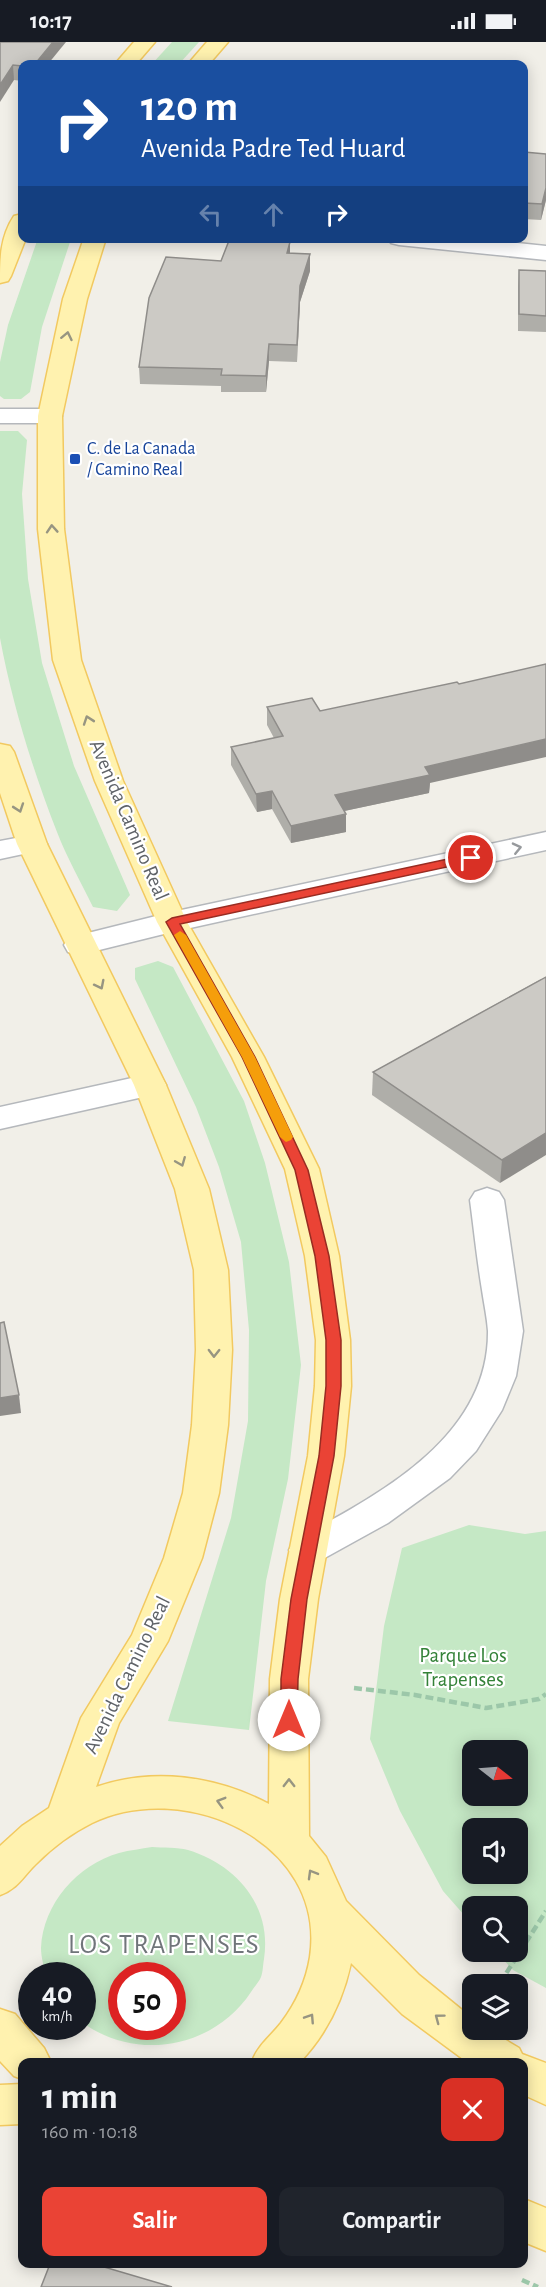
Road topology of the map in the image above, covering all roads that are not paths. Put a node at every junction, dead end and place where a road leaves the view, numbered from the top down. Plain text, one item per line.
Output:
1 (145, 42) edge
2 (218, 42) edge
3 (129, 60) edge
4 (202, 60) edge
5 (18, 231) edge
6 (93, 243) edge
7 (448, 243) edge
8 (546, 253) edge
9 (0, 276) edge
10 (0, 416) edge
11 (50, 416) junction
12 (0, 752) edge
13 (546, 841) edge
14 (16, 847) edge
15 (172, 922) junction
16 (79, 945) junction
17 (150, 1085) junction
18 (0, 1118) edge
19 (486, 1200) dead end
20 (308, 1550) junction
21 (66, 1816) junction
22 (289, 1842) junction
23 (8, 1859) edge
24 (328, 1910) junction
25 (0, 2028) edge
26 (25, 2058) edge
27 (277, 2058) edge
28 (498, 2058) edge
29 (528, 2075) edge
30 (546, 2085) edge
31 (18, 2104) edge
32 (0, 2105) edge
33 (528, 2222) edge
34 (546, 2230) edge

1 - 3 main road
2 - 4 main road
5 - 9 main road
11 -> 6 main road, Avenida Camino Real
7 - 8 street
10 - 11 street
15 -> 11 main road, Avenida Camino Real
12 -> 14 main road, Avenida Camino Real
15 -> 13 street
14 - 16 main road, Avenida Camino Real
15 - 16 street
15 - 20 main road, Avenida Camino Real
16 -> 17 main road, Avenida Camino Real
17 - 18 street
17 -> 21 main road, Avenida Camino Real
19 - 20 street
22 -> 20 main road, Avenida Camino Real
22 -> 21 main road
21 - 23 main road
24 -> 22 main road
27 -> 24 main road
28 -> 24 main road
25 - 26 main road
29 - 30 main road
31 - 32 main road
33 - 34 main road

